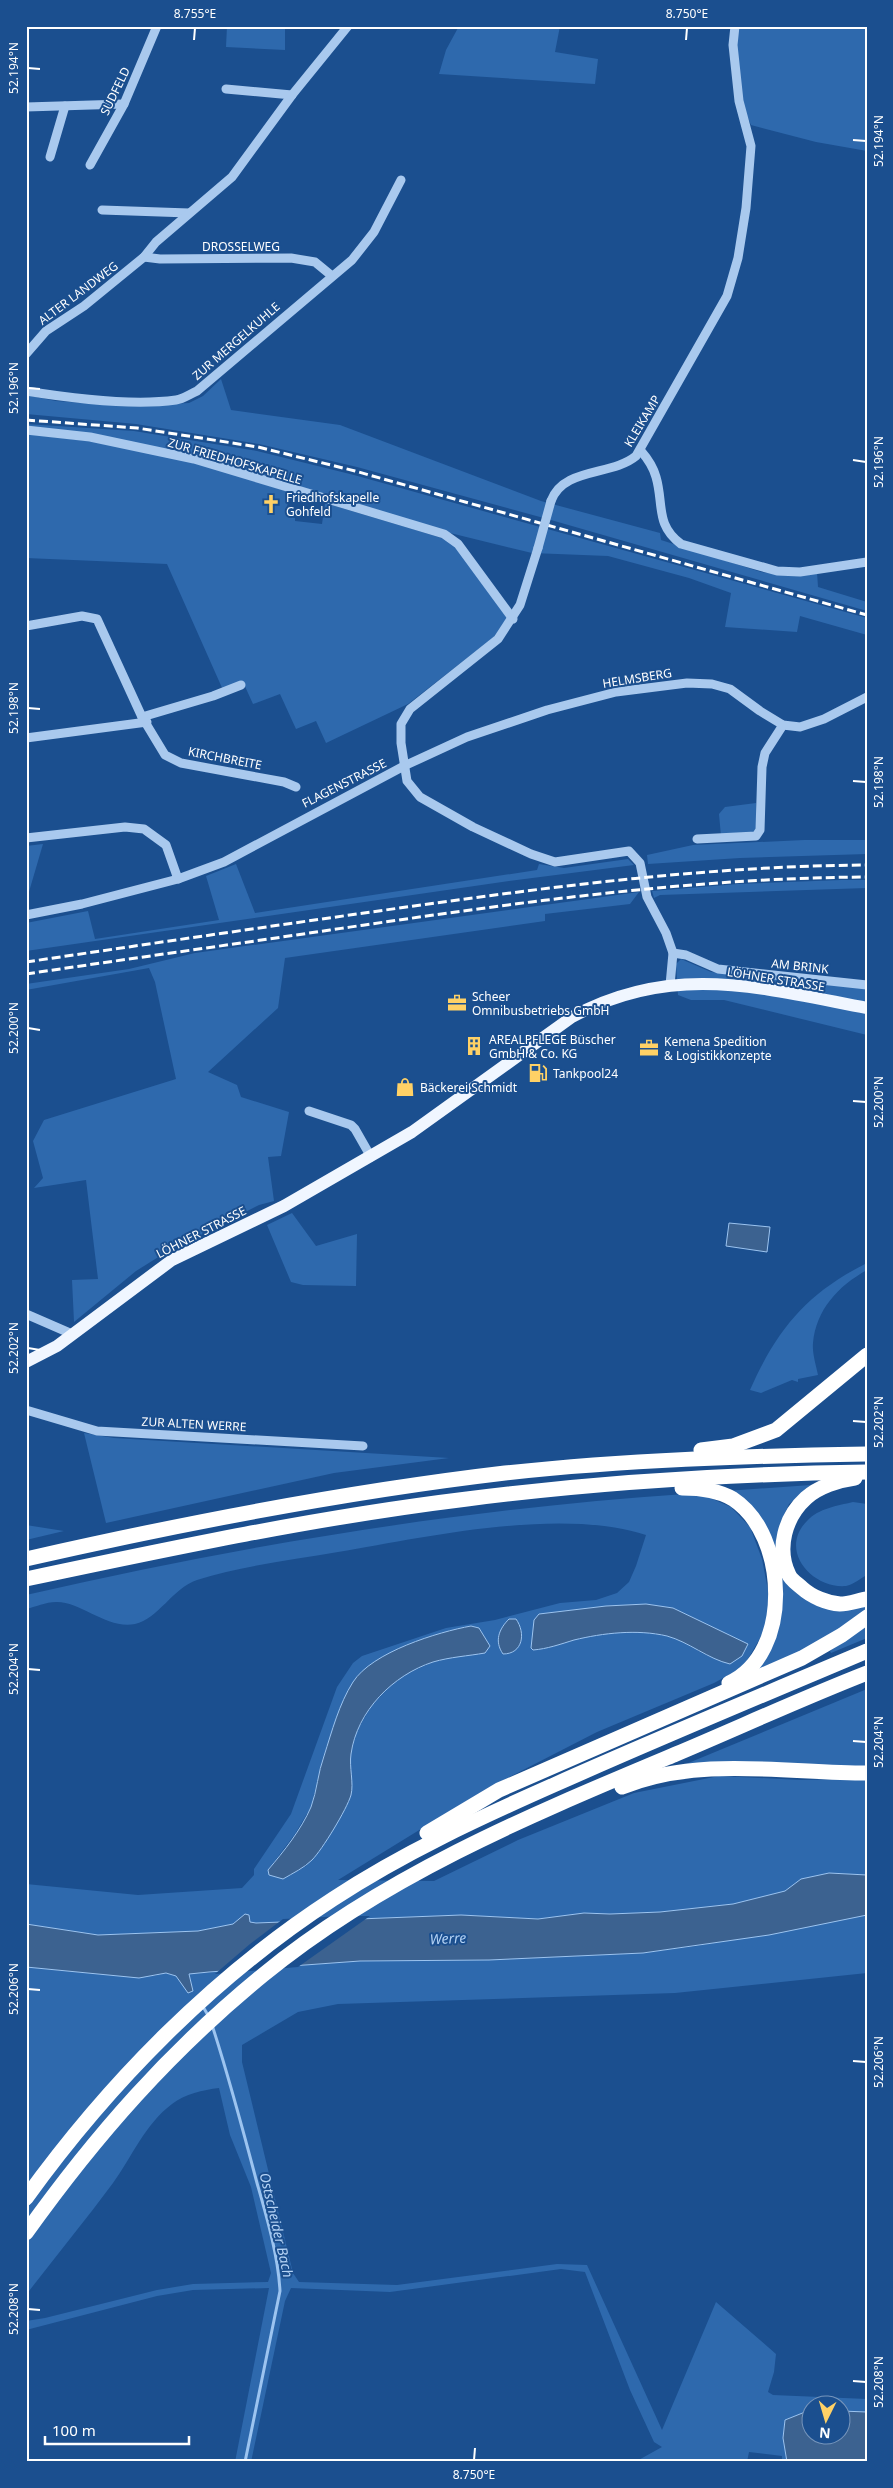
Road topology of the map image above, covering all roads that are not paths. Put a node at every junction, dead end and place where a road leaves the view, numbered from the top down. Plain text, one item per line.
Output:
1 (157, 26) edge
2 (348, 26) edge
3 (735, 26) edge
4 (226, 89) dead end
5 (292, 95) junction
6 (124, 104) junction
7 (65, 106) junction
8 (26, 108) edge
9 (50, 157) dead end
10 (90, 164) dead end
11 (401, 180) dead end
12 (102, 210) dead end
13 (189, 213) junction
14 (144, 257) junction
15 (332, 276) junction
16 (26, 354) edge
17 (26, 391) edge
18 (26, 430) edge
19 (641, 451) junction
20 (867, 562) edge
21 (513, 619) junction
22 (26, 626) edge
23 (241, 685) dead end
24 (867, 696) edge
25 (145, 720) junction
26 (783, 724) junction
27 (26, 738) edge
28 (404, 766) junction
29 (296, 787) dead end
30 (26, 838) edge
31 (697, 839) dead end
32 (178, 879) junction
33 (26, 915) edge
34 (673, 953) junction
35 (670, 985) junction
36 (867, 985) edge
37 (867, 1008) edge
38 (309, 1111) dead end
39 (371, 1157) junction
40 (26, 1314) edge
41 (72, 1334) junction
42 (57, 1346) junction
43 (867, 1354) edge
44 (26, 1356) edge
45 (26, 1362) edge
46 (26, 1410) edge
47 (364, 1446) dead end
48 (867, 1454) edge
49 (571, 1467) junction
50 (867, 1474) edge
51 (577, 1486) junction
52 (26, 1559) edge
53 (26, 1579) edge
54 (867, 1599) edge
55 (867, 1617) edge
56 (867, 1652) edge
57 (867, 1673) edge
58 (661, 1718) junction
59 (867, 1772) edge
60 (510, 1825) junction
61 (385, 1867) junction
62 (26, 2198) edge
63 (26, 2233) edge

1 - 6 street, SUDFELD
2 - 5 street, ALTER LANDWEG
3 - 19 street, KLEIKAMP
4 - 5 street
5 - 13 street, ALTER LANDWEG
6 - 7 street
6 - 10 street, SUDFELD
7 - 8 street
7 - 9 street
11 - 15 street, ZUR MERGELKUHLE
12 - 13 street
13 - 14 street, ALTER LANDWEG
14 - 15 street, DROSSELWEG
14 - 16 street, ALTER LANDWEG
15 - 17 street, ZUR MERGELKUHLE
18 - 21 street, ZUR FRIEDHOFSKAPELLE
19 - 20 street
19 - 21 street, KLEIKAMP, bridge
21 - 28 street, KLEIKAMP
22 - 25 street, KIRCHBREITE
23 - 25 street
24 - 26 street, HELMSBERG
25 - 27 street
25 - 29 street, KIRCHBREITE
26 - 28 street, HELMSBERG
26 - 31 street
28 - 32 street, FLAGENSTRASSE
28 - 34 street, FLAGENSTRASSE
30 - 32 street
32 - 33 street, FLAGENSTRASSE
34 - 35 street, FLAGENSTRASSE
34 - 36 street, AM BRINK
35 - 37 main road, LÖHNER STRASSE
35 - 39 main road, LÖHNER STRASSE
38 - 39 street
39 - 41 main road, LÖHNER STRASSE
40 - 41 street
41 - 42 main road, LÖHNER STRASSE
42 - 44 main road
42 - 45 main road, LÖHNER STRASSE
43 - 49 highway
46 - 47 street, ZUR ALTEN WERRE
48 - 49 highway
49 - 52 highway
50 - 51 highway
50 - 54 highway
51 - 53 highway
51 - 58 highway
55 - 58 highway
56 - 61 highway
57 - 60 highway
58 - 61 highway
59 - 60 highway
60 - 63 highway
61 - 62 highway

